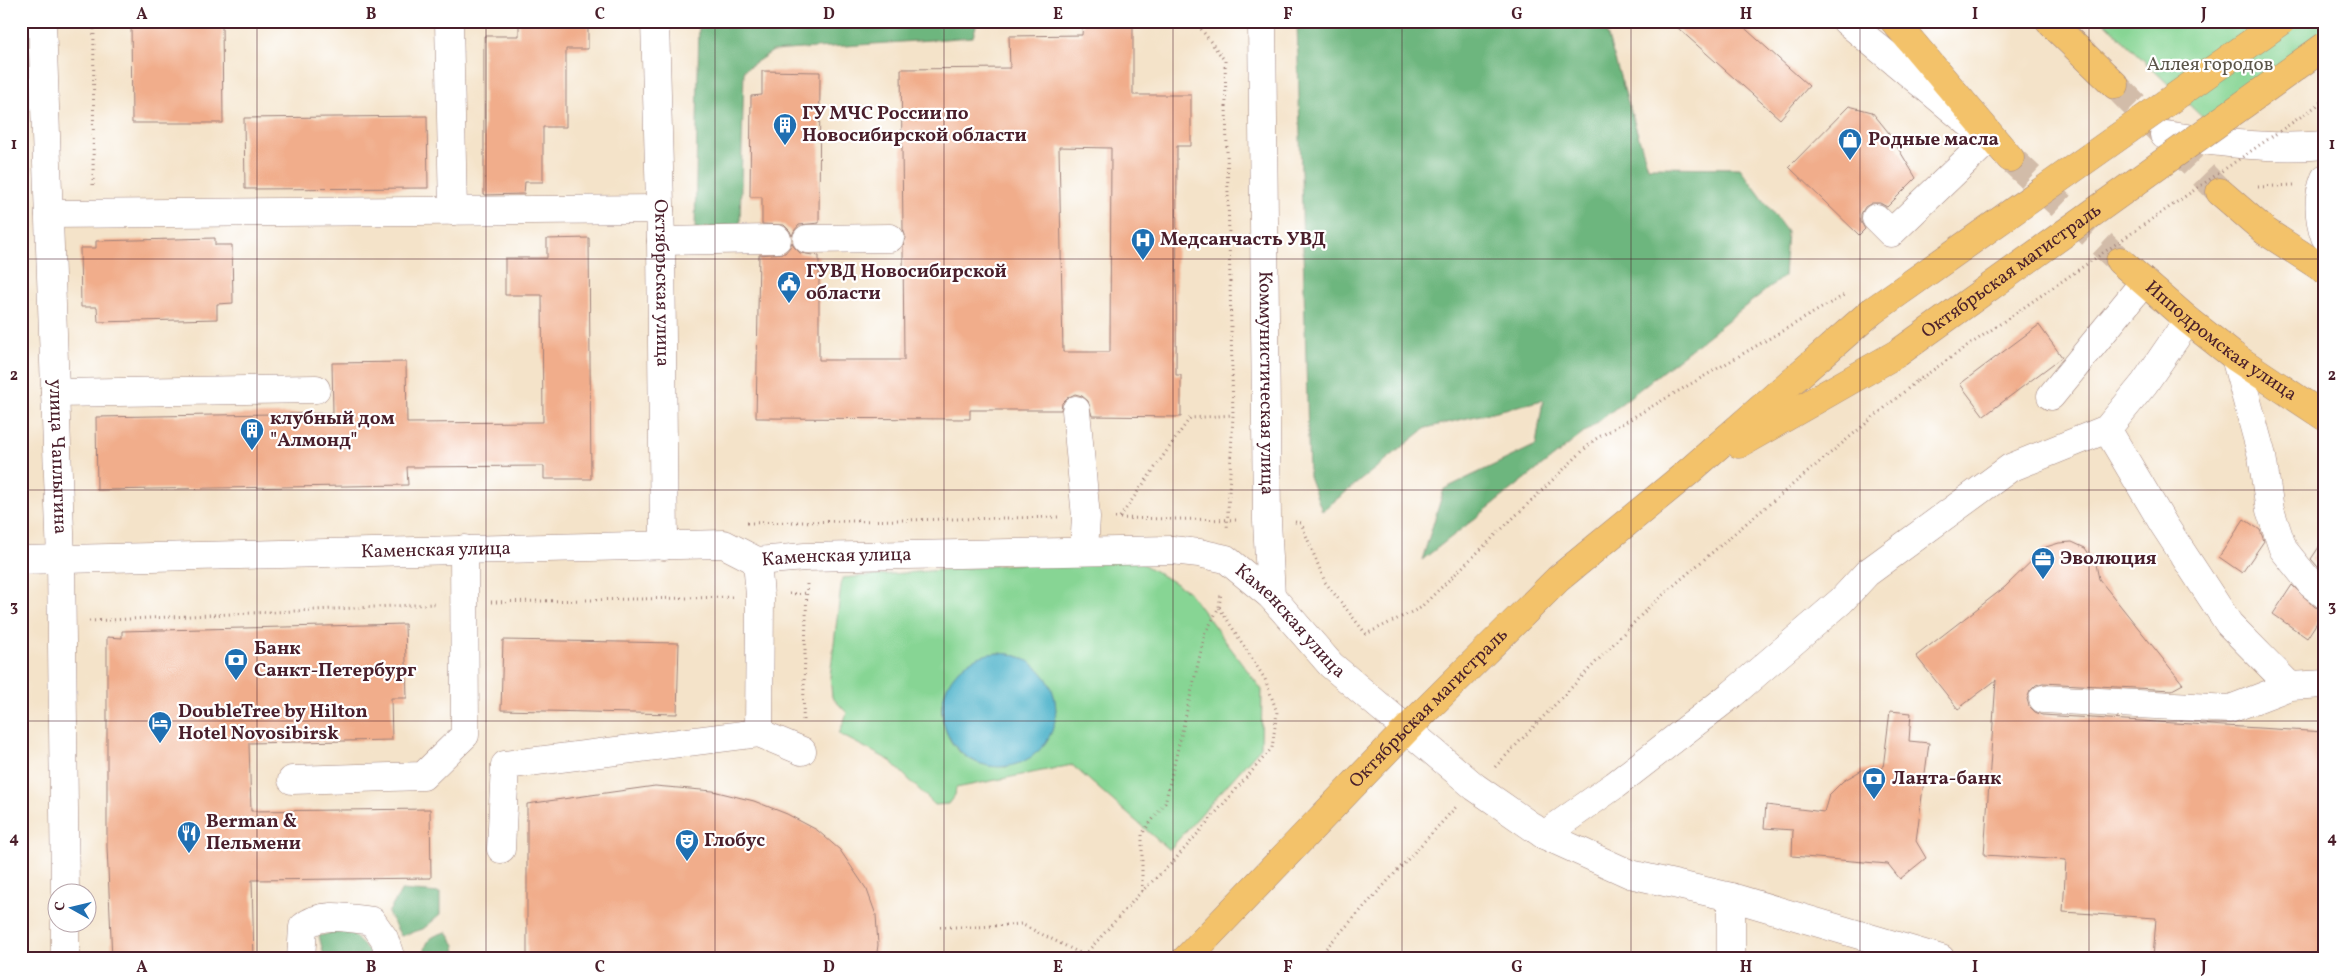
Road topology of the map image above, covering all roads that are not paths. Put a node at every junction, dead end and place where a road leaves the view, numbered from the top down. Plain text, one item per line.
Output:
1 (42, 21) edge
2 (449, 21) edge
3 (655, 21) edge
4 (1262, 21) edge
5 (1846, 21) edge
6 (1894, 21) edge
7 (2049, 21) edge
8 (2282, 21) edge
9 (2325, 46) edge
10 (2115, 85) tunnel mouth
11 (2164, 135) dead end
12 (1988, 140) junction
13 (2325, 145) edge
14 (2010, 158) joint
15 (2325, 178) edge
16 (2220, 192) tunnel mouth
17 (660, 209) junction
18 (452, 211) junction
19 (49, 214) junction
20 (1876, 218) dead end
21 (2325, 237) edge
22 (890, 238) dead end
23 (777, 239) dead end
24 (807, 239) dead end
25 (661, 242) junction
26 (2120, 261) tunnel mouth
27 (2325, 270) edge
28 (2144, 282) junction
29 (2188, 320) junction
30 (2236, 357) junction
31 (316, 389) dead end
32 (55, 394) junction
33 (2051, 396) dead end
34 (1076, 410) dead end
35 (2325, 417) edge
36 (2107, 429) junction
37 (1686, 474) junction
38 (664, 546) junction
39 (464, 549) junction
40 (1084, 550) junction
41 (21, 560) edge
42 (61, 560) junction
43 (757, 560) junction
44 (2325, 595) edge
45 (1271, 596) junction
46 (2325, 684) edge
47 (2290, 686) junction
48 (2044, 700) dead end
49 (1407, 729) junction
50 (759, 732) junction
51 (802, 751) road end
52 (292, 780) dead end
53 (1544, 835) junction
54 (501, 849) dead end
55 (65, 882) edge
56 (1731, 897) junction
57 (65, 932) edge
58 (65, 959) edge
59 (301, 959) edge
60 (391, 959) edge
61 (1186, 959) edge
62 (1731, 959) edge
63 (1940, 959) edge

1 - 19 street, улица Чаплыгина
2 - 18 street
3 - 17 street, Октябрьская улица
4 - 45 street, Коммунистическая улица
5 - 12 street
6 - 14 main road
7 - 10 main road
8 - 37 main road, Октябрьская магистраль, bridge
9 - 37 main road, Октябрьская магистраль, bridge
11 - 13 street
12 - 14 street
12 - 20 street
15 - 21 street
16 - 27 main road
17 - 18 street
17 - 25 street, Октябрьская улица
18 - 19 street
19 - 32 street, улица Чаплыгина
22 - 24 street
23 - 25 street
25 - 38 street, Октябрьская улица
26 - 28 main road, Ипподромская улица
28 - 29 main road, Ипподромская улица
28 - 33 street
29 - 30 main road, Ипподромская улица
29 - 36 street
30 - 35 main road, Ипподромская улица
30 - 44 street
31 - 32 street
32 - 42 street, улица Чаплыгина
34 - 40 street
36 - 47 street
36 - 53 street
37 - 49 main road, Октябрьская магистраль
38 - 39 street, Каменская улица
38 - 43 street, Каменская улица
39 - 42 street, Каменская улица
39 - 52 street
40 - 43 street, Каменская улица
40 - 45 street, Каменская улица
41 - 42 street, Каменская улица
42 - 55 street, улица Чаплыгина
43 - 50 street
45 - 49 street, Каменская улица
46 - 47 street
47 - 48 street
49 - 53 street, Каменская улица
49 - 61 main road, Октябрьская магистраль
50 - 51 street
50 - 54 street
53 - 56 street, Каменская улица
56 - 62 street
56 - 63 street, Каменская улица
57 - 58 street
59 - 60 street

